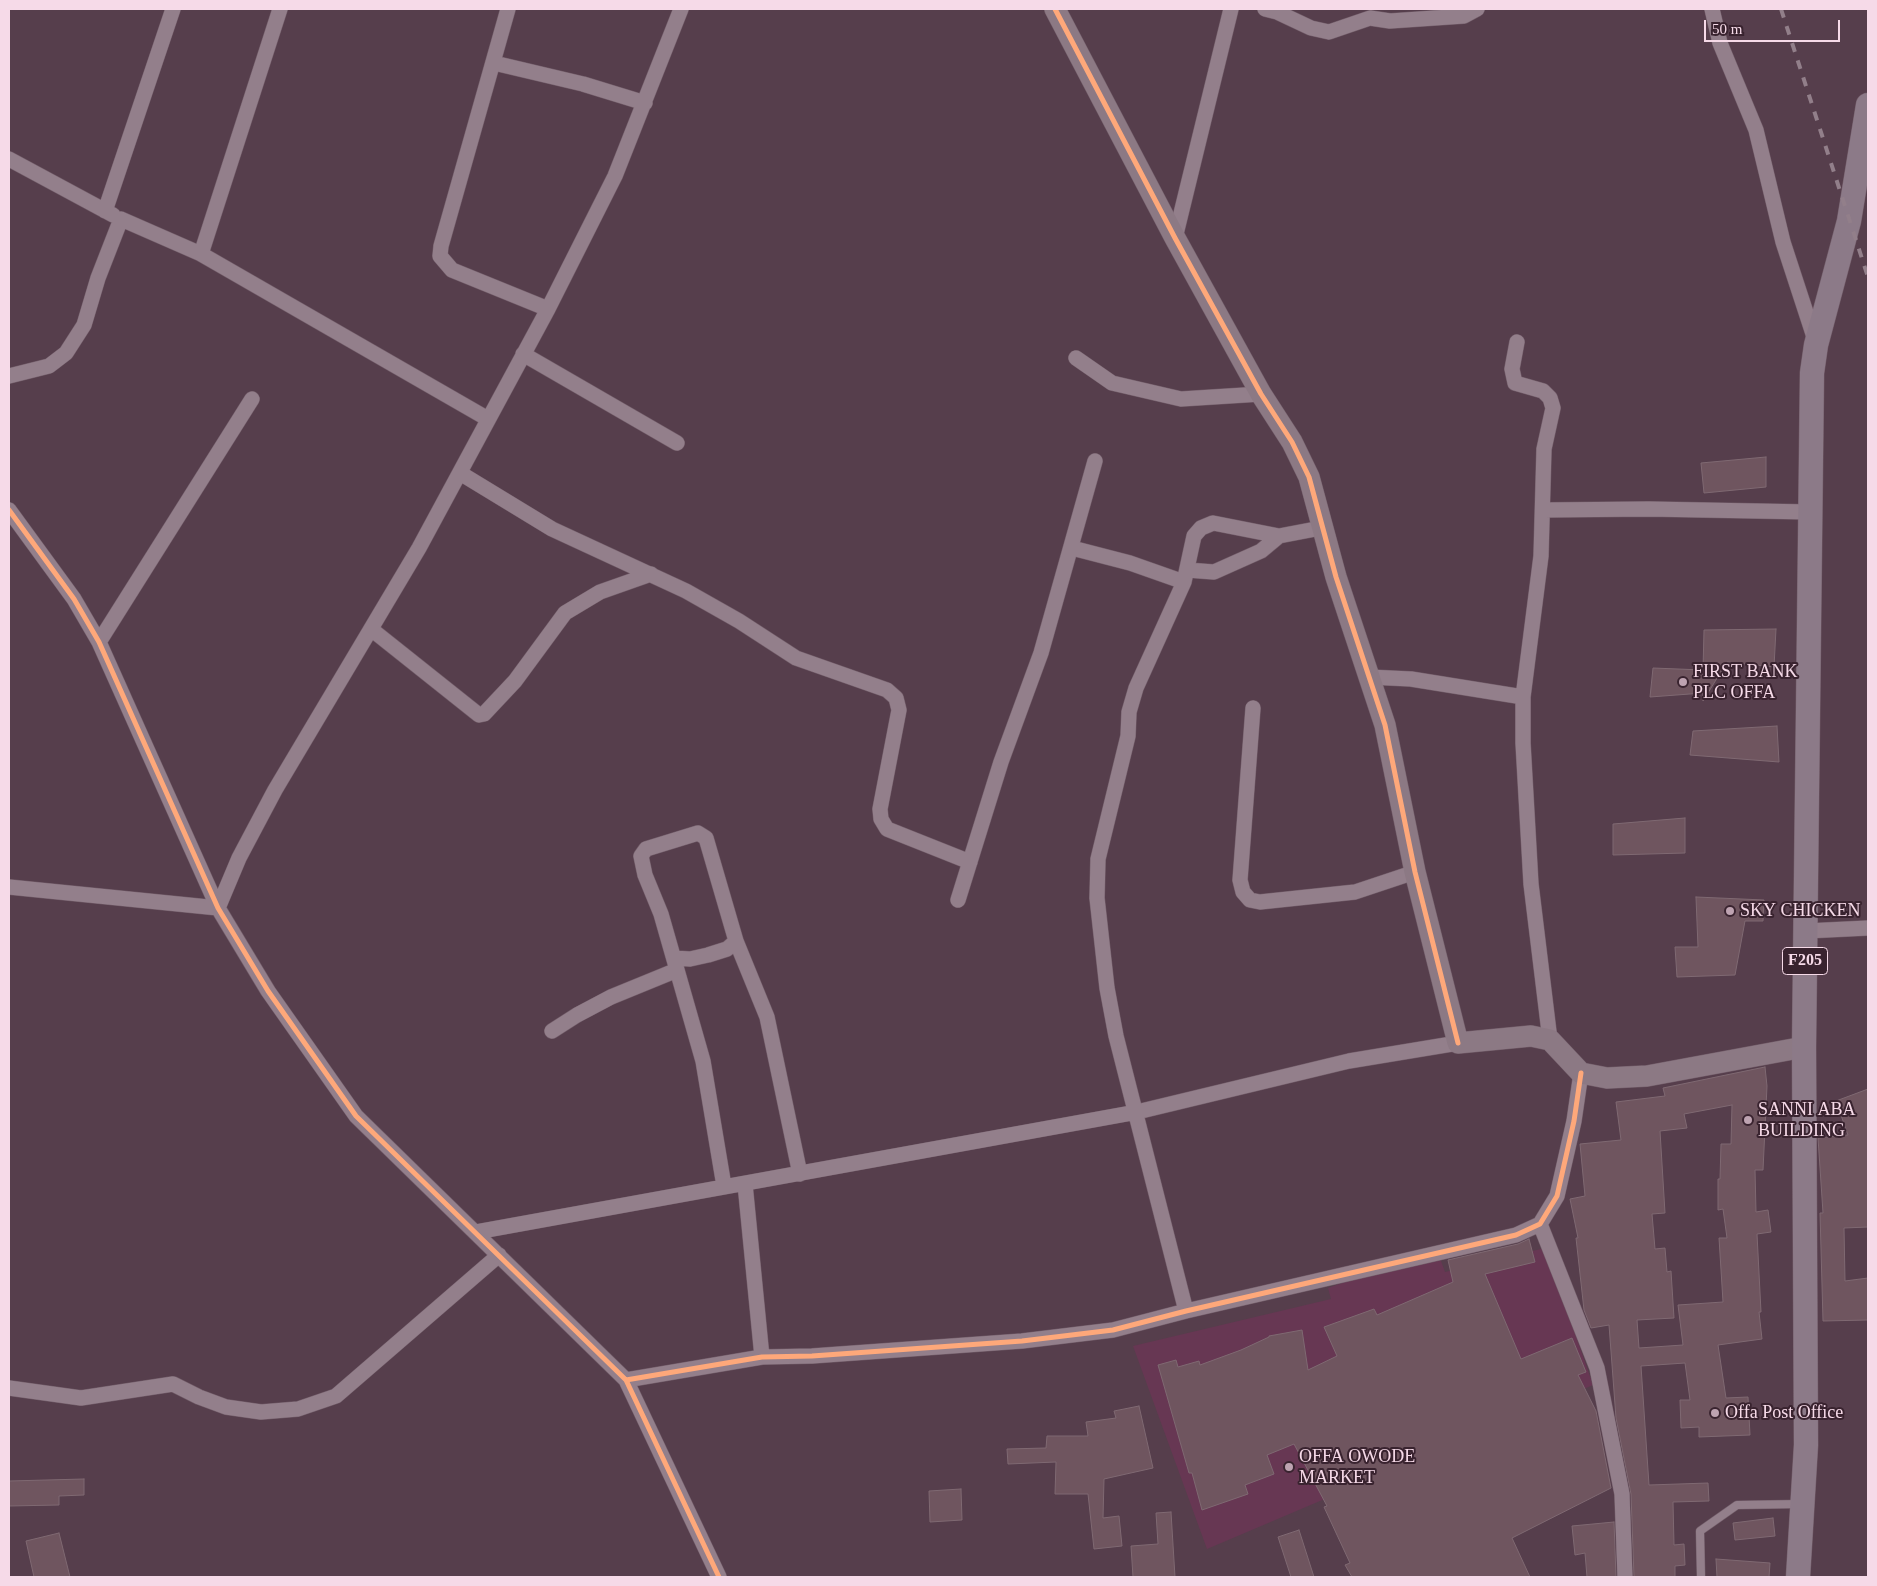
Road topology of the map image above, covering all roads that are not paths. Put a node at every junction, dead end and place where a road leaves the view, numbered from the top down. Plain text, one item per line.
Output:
1 (173, 9) edge
2 (280, 9) edge
3 (508, 9) edge
4 (681, 9) edge
5 (1055, 9) edge
6 (1231, 9) edge
7 (1265, 9) edge
8 (1477, 9) edge
9 (1712, 9) edge
10 (494, 63) junction
11 (645, 103) junction
12 (1868, 105) edge
13 (9, 159) edge
14 (105, 211) junction
15 (121, 220) junction
16 (1175, 238) junction
17 (201, 254) junction
18 (548, 309) junction
19 (1517, 342) dead end
20 (1816, 345) junction
21 (523, 354) junction
22 (1076, 358) dead end
23 (9, 376) edge
24 (1261, 394) junction
25 (252, 399) dead end
26 (488, 419) junction
27 (677, 443) dead end
28 (1096, 461) dead end
29 (460, 473) junction
30 (9, 510) edge
31 (1543, 510) junction
32 (1810, 512) junction
33 (1321, 528) junction
34 (1279, 536) junction
35 (1072, 548) junction
36 (651, 574) junction
37 (1186, 576) junction
38 (371, 629) junction
39 (99, 642) junction
40 (1369, 677) junction
41 (1524, 697) junction
42 (1253, 708) dead end
43 (970, 862) junction
44 (1415, 872) junction
45 (9, 888) edge
46 (958, 900) dead end
47 (218, 908) junction
48 (1868, 928) edge
49 (1806, 931) junction
50 (736, 941) junction
51 (675, 964) junction
52 (552, 1031) dead end
53 (1550, 1040) junction
54 (1458, 1043) junction
55 (1804, 1047) junction
56 (1581, 1073) junction
57 (1137, 1112) junction
58 (800, 1174) junction
59 (745, 1184) junction
60 (724, 1186) junction
61 (1540, 1224) junction
62 (476, 1232) junction
63 (499, 1256) junction
64 (1186, 1311) junction
65 (762, 1357) junction
66 (626, 1380) junction
67 (9, 1388) edge
68 (1802, 1504) junction
69 (719, 1577) edge
70 (1625, 1577) edge
71 (1701, 1577) edge
72 (1798, 1577) edge

1 - 14 street
2 - 17 street
3 - 10 street
4 - 11 street
5 - 16 street
6 - 16 street
7 - 8 street
9 - 20 street
10 - 11 street
10 - 18 street
11 - 18 street
12 - 20 main road, F205
13 - 14 street
14 - 15 street
15 - 17 street
15 - 23 street
16 - 24 street
17 - 26 street
18 - 21 street
19 - 31 street
20 - 32 main road, F205
21 - 26 street
21 - 27 street
22 - 24 street
24 - 33 street
25 - 39 street
26 - 29 street
28 - 35 street
29 - 36 street
29 - 38 street
30 - 39 street
31 - 32 street
31 - 41 street
32 - 49 main road, F205
33 - 34 street
33 - 40 street
34 - 37 street
34 - 37 street
35 - 37 street
35 - 43 street
36 - 38 street
36 - 43 street
37 - 57 street
38 - 47 street
39 - 47 street
40 - 41 street
40 - 44 street
41 - 53 street
42 - 44 street
43 - 46 street
44 - 54 street
45 - 47 street
47 - 62 street
48 - 49 street
49 - 55 main road, F205
50 - 51 street
50 - 51 street
50 - 58 street
51 - 52 street
51 - 60 street
53 - 54 street
53 - 56 street
54 - 57 street
55 - 56 street
55 - 68 main road, F205
56 - 61 street
57 - 58 street
57 - 64 street
58 - 59 street
59 - 60 street
59 - 65 street
60 - 62 street
61 - 64 street
61 - 70 street
62 - 63 street
63 - 66 street
63 - 67 street
64 - 65 street
65 - 66 street
66 - 69 street
68 - 71 lane
68 - 72 main road, F205

